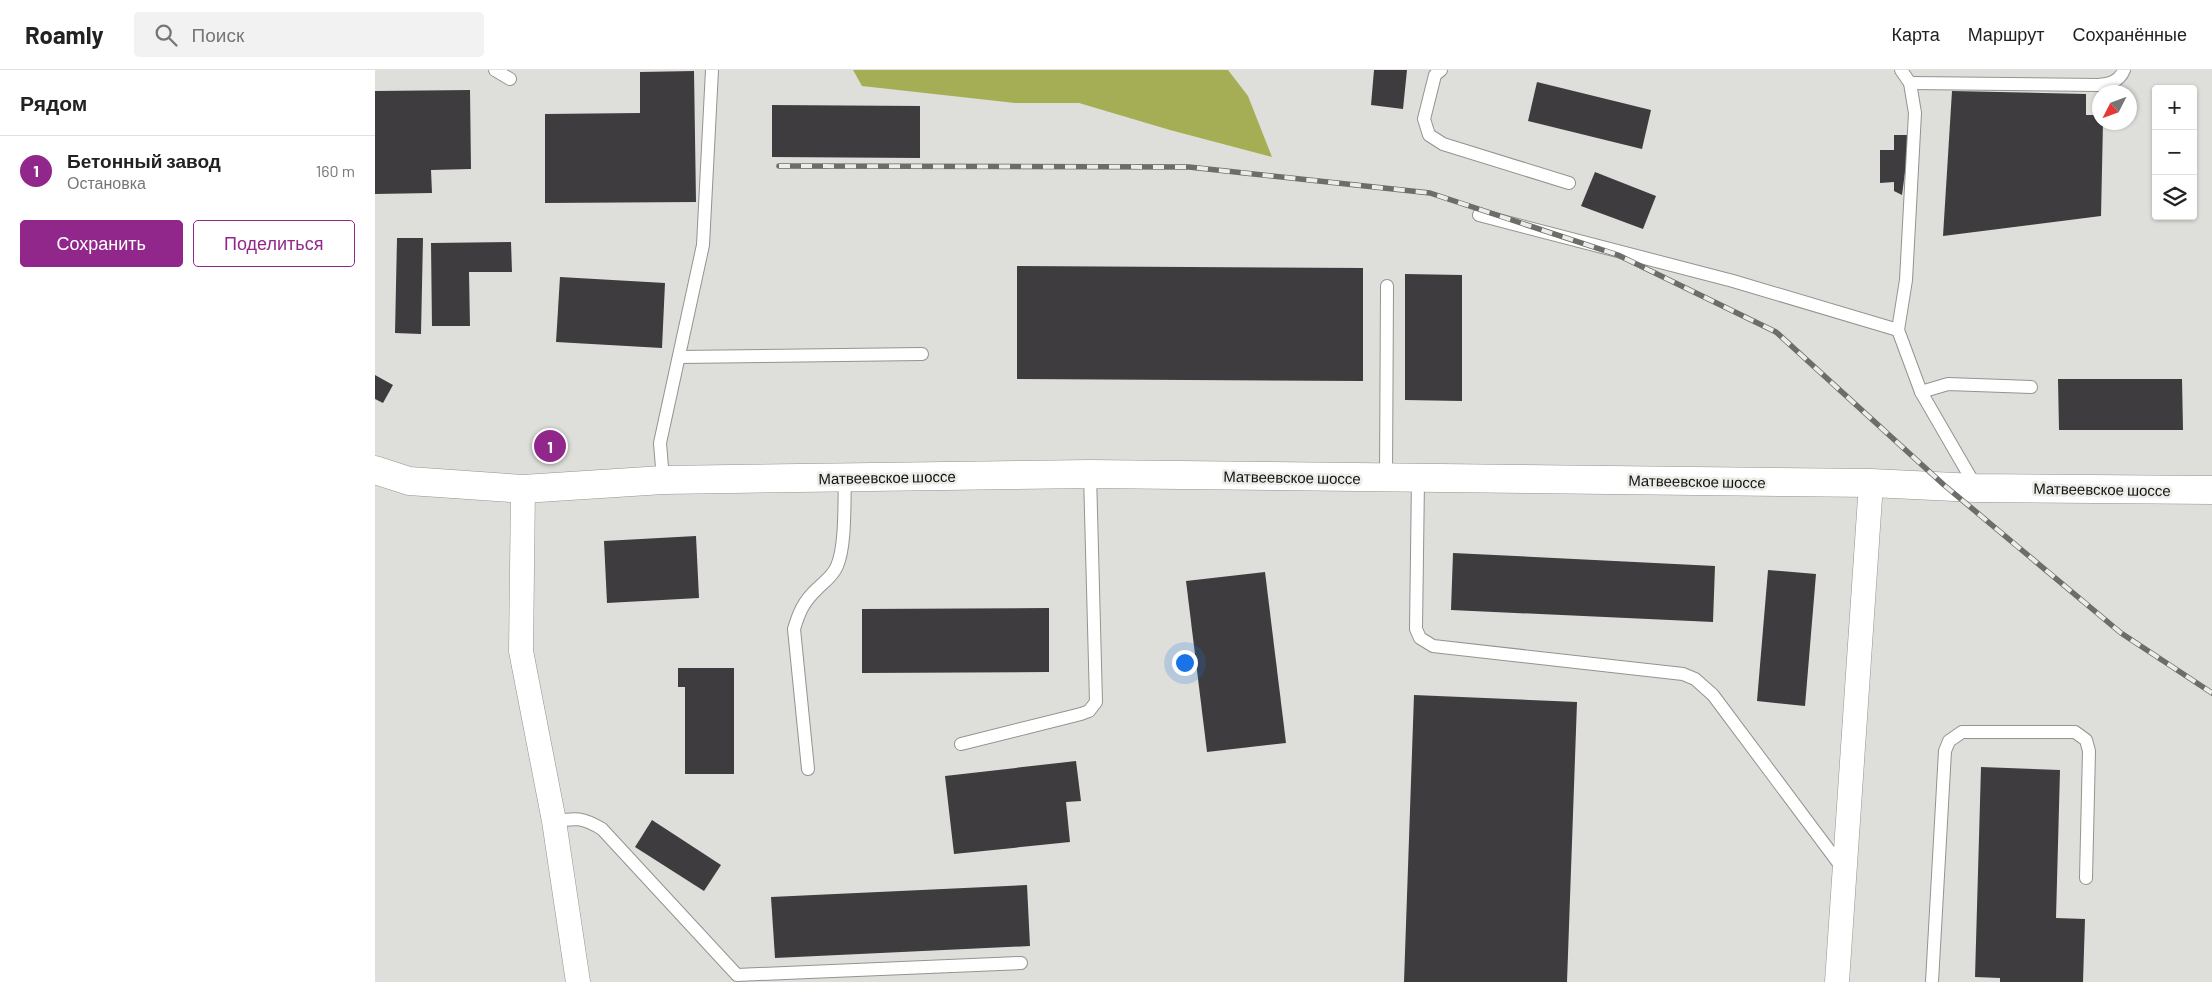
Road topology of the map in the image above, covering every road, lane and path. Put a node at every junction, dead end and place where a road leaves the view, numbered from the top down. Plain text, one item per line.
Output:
1 (495, 70) edge
2 (712, 70) edge
3 (1441, 70) edge
4 (1901, 70) edge
5 (2124, 70) edge
6 (511, 79) dead end
7 (1910, 83) junction
8 (1569, 183) dead end
9 (1479, 215) dead end
10 (1387, 286) dead end
11 (1898, 330) junction
12 (921, 354) dead end
13 (679, 357) junction
14 (2031, 387) dead end
15 (1921, 392) junction
16 (375, 470) edge
17 (1090, 474) junction
18 (845, 478) junction
19 (1386, 479) junction
20 (1418, 479) junction
21 (663, 480) junction
22 (1871, 483) junction
23 (1976, 488) junction
24 (523, 489) junction
25 (2212, 490) edge
26 (961, 744) dead end
27 (807, 769) dead end
28 (554, 821) junction
29 (1843, 869) junction
30 (2086, 878) dead end
31 (1021, 963) dead end
32 (578, 982) edge
33 (1837, 982) edge
34 (1932, 982) edge

1 - 6 lane
2 - 13 lane
3 - 8 lane
4 - 7 lane
5 - 7 lane
7 - 11 lane
9 - 11 lane
10 - 19 lane
11 - 15 lane
12 - 13 lane
13 - 21 lane
14 - 15 lane
15 - 23 lane
16 - 24 main road, Матвеевское шоссе
17 - 18 main road, Матвеевское шоссе
17 - 19 main road, Матвеевское шоссе
17 - 26 lane
18 - 21 main road, Матвеевское шоссе
18 - 27 lane
19 - 20 main road, Матвеевское шоссе
20 - 22 main road, Матвеевское шоссе
20 - 29 lane
21 - 24 main road, Матвеевское шоссе
22 - 23 main road, Матвеевское шоссе
22 - 29 street
23 - 25 main road, Матвеевское шоссе
24 - 28 street
28 - 31 lane
28 - 32 street
29 - 33 street
30 - 34 lane

